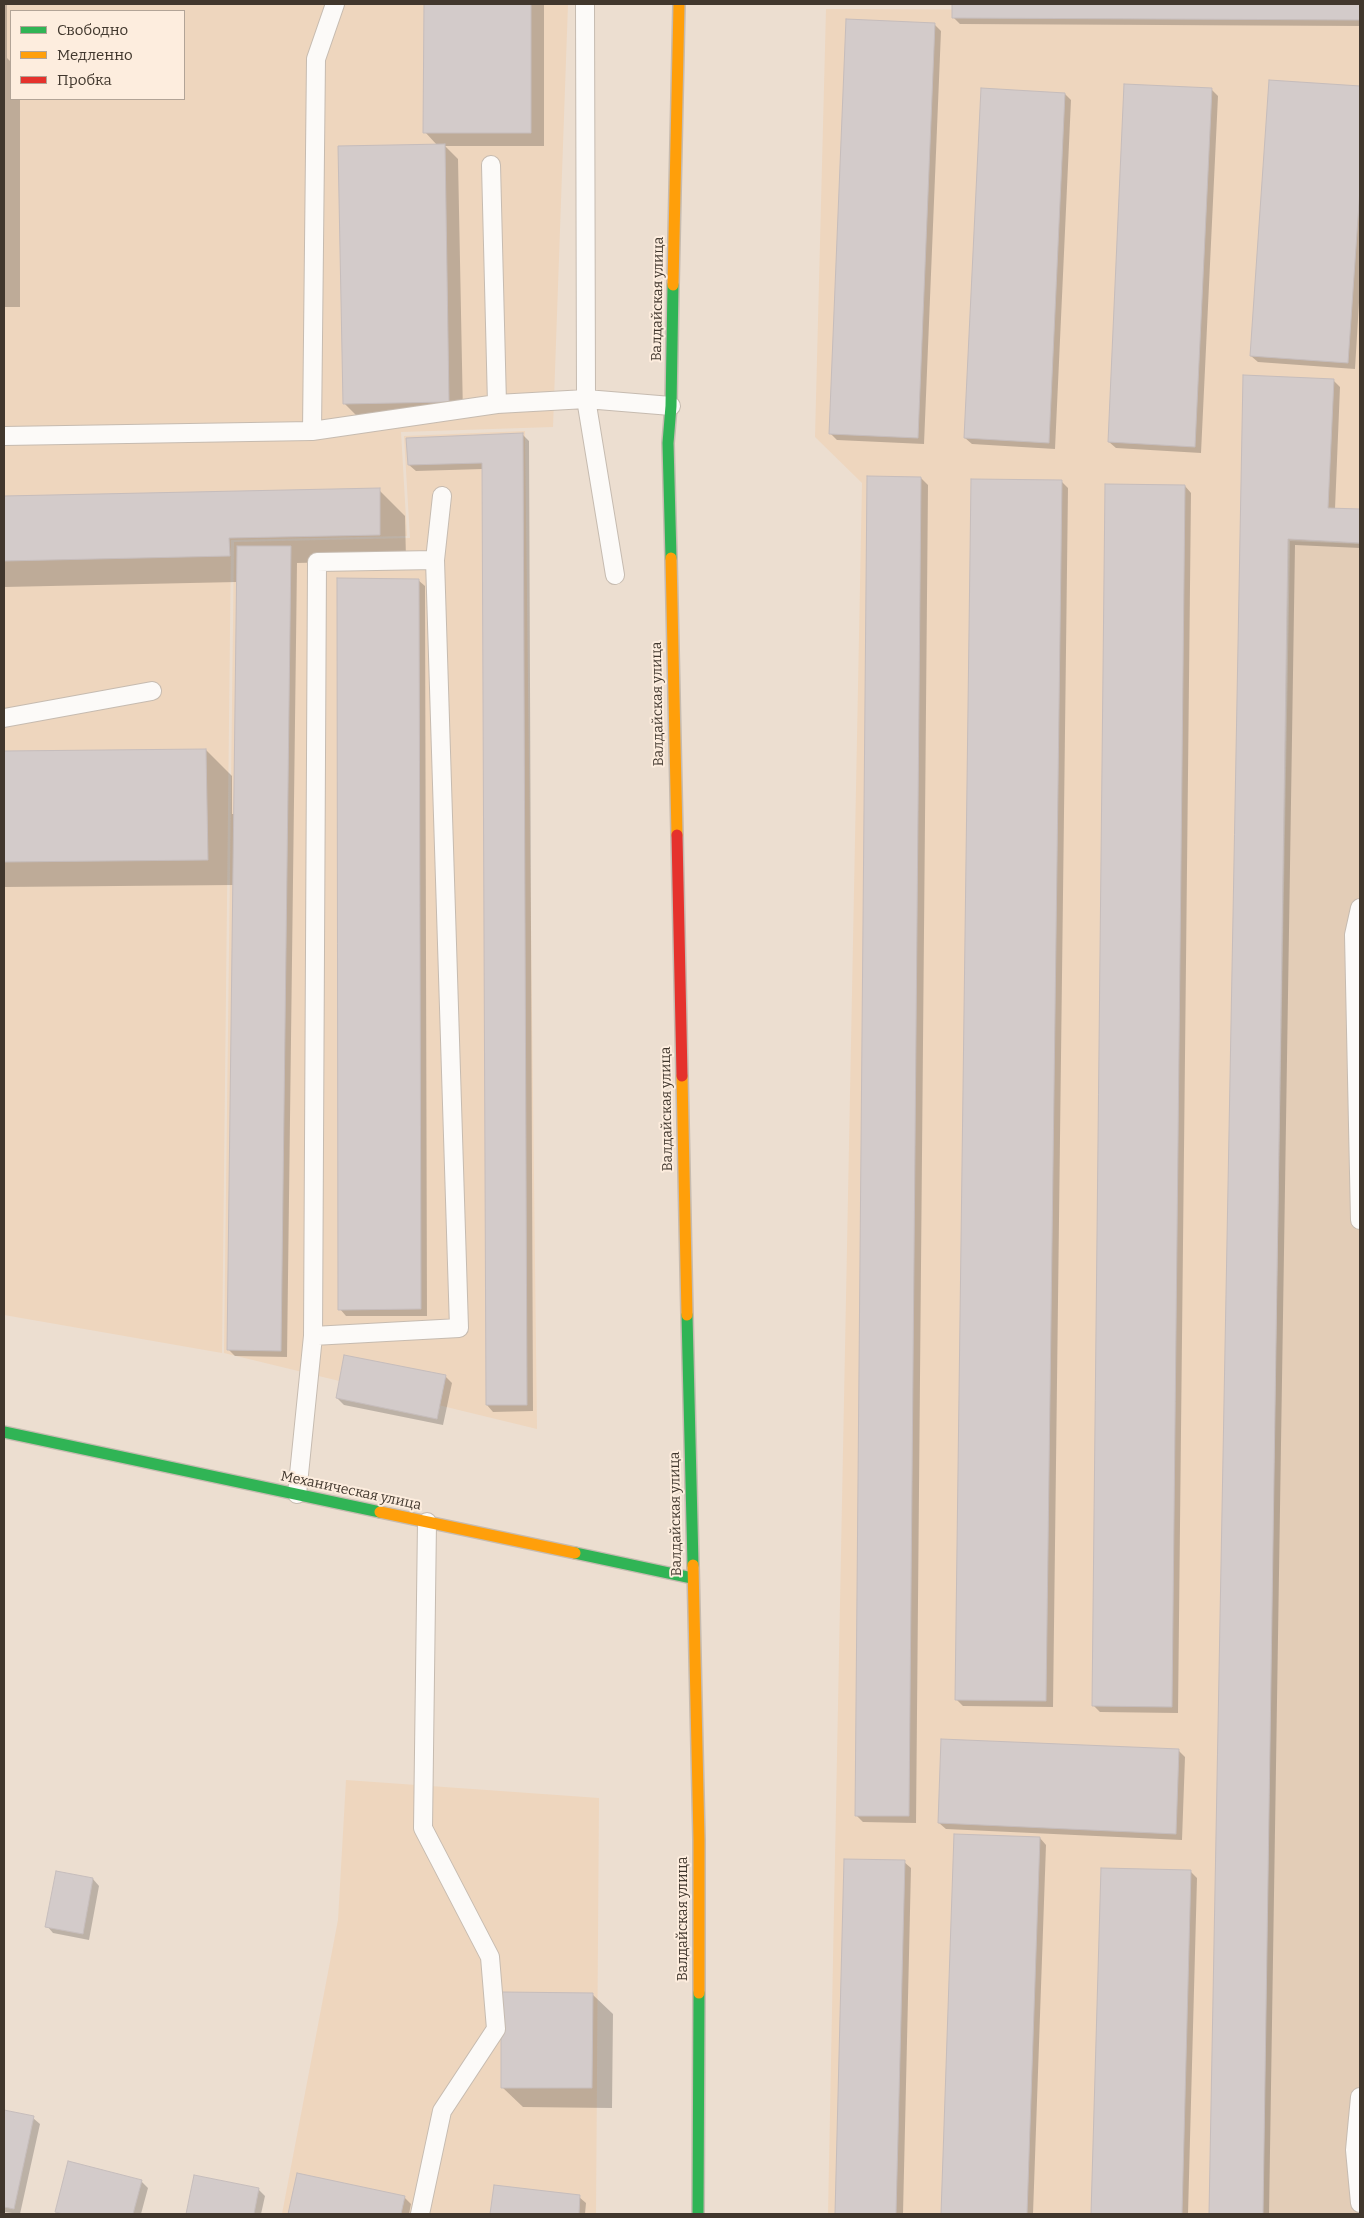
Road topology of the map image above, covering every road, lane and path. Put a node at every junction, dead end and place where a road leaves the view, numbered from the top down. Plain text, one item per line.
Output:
1 (335, 4) edge
2 (585, 4) edge
3 (680, 4) edge
4 (491, 165) dead end
5 (586, 399) junction
6 (497, 404) junction
7 (671, 406) junction
8 (312, 431) junction
9 (4, 436) edge
10 (442, 496) dead end
11 (435, 560) junction
12 (615, 575) dead end
13 (152, 691) dead end
14 (4, 718) edge
15 (1360, 908) edge
16 (1360, 1220) edge
17 (313, 1336) junction
18 (4, 1432) edge
19 (297, 1494) junction
20 (427, 1522) junction
21 (692, 1578) junction
22 (1360, 2098) edge
23 (1360, 2203) edge
24 (420, 2214) edge
25 (698, 2214) edge

1 - 8 lane
2 - 5 lane
3 - 7 street, Валдайская улица
4 - 6 lane
5 - 6 lane
5 - 7 lane
5 - 12 lane
6 - 8 lane
7 - 21 street, Валдайская улица
8 - 9 lane
10 - 11 lane
11 - 17 lane
11 - 17 lane
13 - 14 lane
15 - 16 lane
17 - 19 lane
18 - 19 street, Механическая улица
19 - 20 street, Механическая улица
20 - 21 street, Механическая улица
20 - 24 lane
21 - 25 street, Валдайская улица
22 - 23 lane

